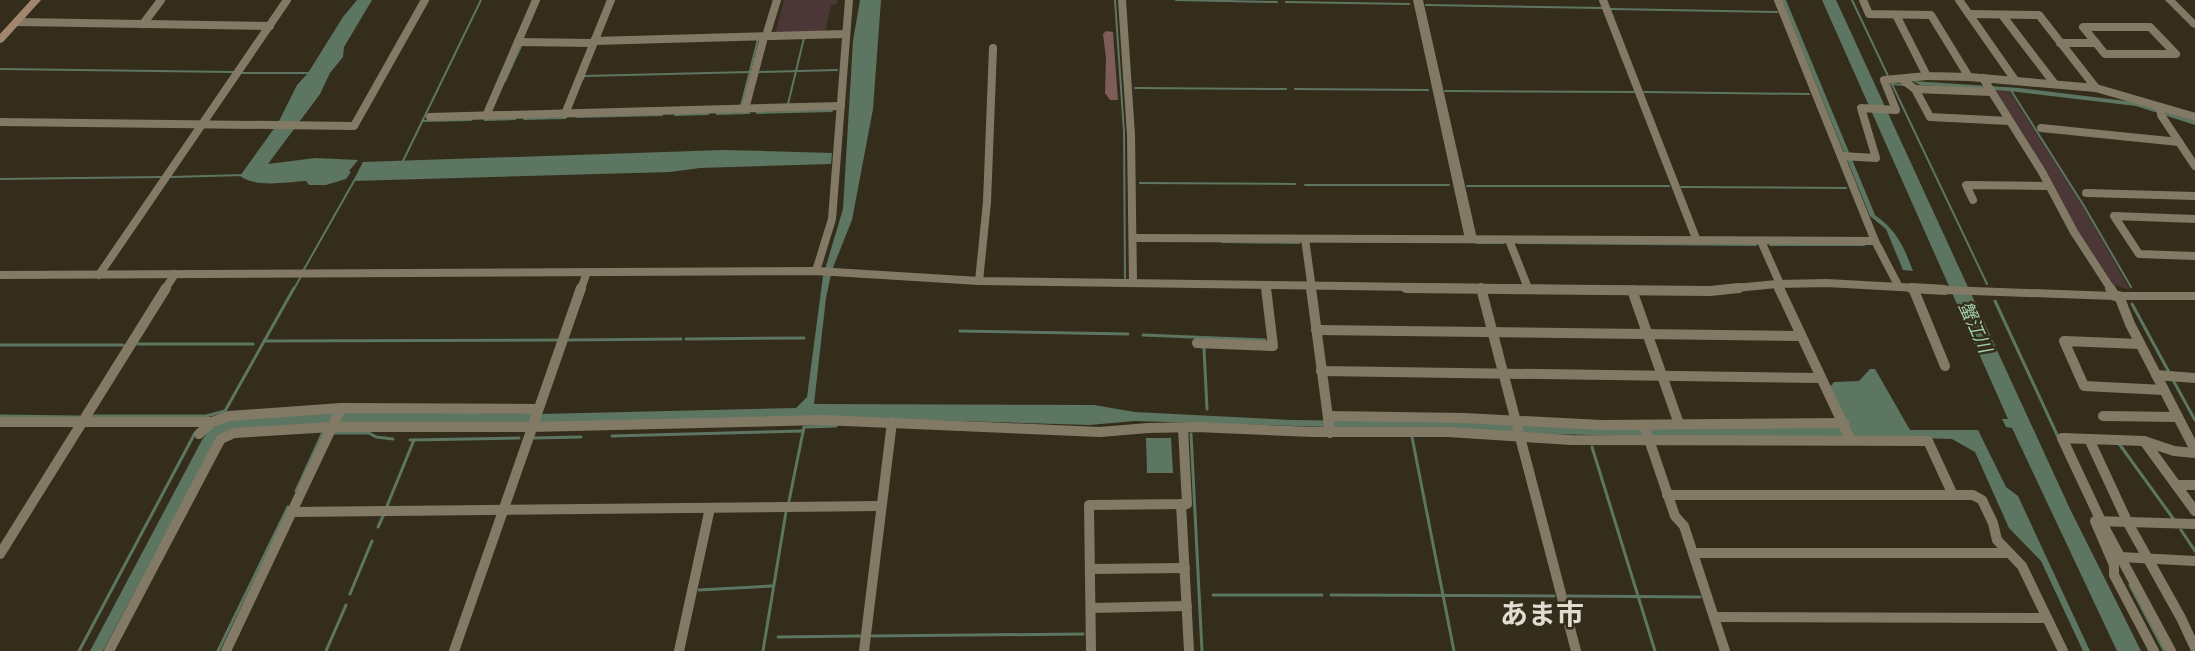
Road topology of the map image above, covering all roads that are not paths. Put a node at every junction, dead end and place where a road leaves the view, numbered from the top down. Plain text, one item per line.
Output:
1 (36, 0) edge
2 (161, 0) edge
3 (287, 0) edge
4 (425, 0) edge
5 (536, 0) edge
6 (611, 0) edge
7 (777, 0) edge
8 (849, 0) edge
9 (1122, 0) edge
10 (1418, 0) edge
11 (1603, 0) edge
12 (1778, 0) edge
13 (1863, 0) edge
14 (1959, 0) edge
15 (2170, 0) edge
16 (1969, 14) junction
17 (1896, 15) junction
18 (2002, 15) junction
19 (17, 22) junction
20 (142, 24) junction
21 (2195, 25) edge
22 (270, 26) junction
23 (846, 34) junction
24 (765, 37) junction
25 (0, 40) edge
26 (518, 42) junction
27 (594, 42) junction
28 (2060, 43) junction
29 (2097, 43) junction
30 (993, 48) dead end
31 (1927, 76) junction
32 (1969, 77) junction
33 (1903, 80) junction
34 (2015, 80) junction
35 (2054, 83) junction
36 (1988, 86) junction
37 (2096, 88) junction
38 (1915, 89) junction
39 (841, 106) junction
40 (745, 109) junction
41 (2161, 110) junction
42 (565, 114) junction
43 (486, 116) junction
44 (429, 117) dead end
45 (2195, 117) edge
46 (2010, 121) junction
47 (0, 122) edge
48 (202, 125) junction
49 (2041, 128) dead end
50 (2179, 142) junction
51 (1846, 156) junction
52 (2195, 166) edge
53 (2048, 186) junction
54 (2086, 193) dead end
55 (2195, 196) edge
56 (1973, 200) dead end
57 (2195, 219) edge
58 (1133, 238) junction
59 (1305, 239) junction
60 (1471, 239) junction
61 (1509, 240) junction
62 (1697, 241) junction
63 (1761, 241) junction
64 (1875, 241) junction
65 (2195, 255) edge
66 (819, 271) junction
67 (587, 272) junction
68 (175, 274) junction
69 (0, 275) edge
70 (99, 275) junction
71 (979, 280) junction
72 (1133, 283) junction
73 (1779, 284) junction
74 (1266, 286) junction
75 (1310, 287) junction
76 (1899, 287) junction
77 (1481, 288) junction
78 (1528, 288) junction
79 (1913, 288) junction
80 (1632, 290) junction
81 (1945, 290) joint
82 (2117, 296) junction
83 (2195, 296) edge
84 (1316, 330) junction
85 (1492, 332) junction
86 (1647, 334) junction
87 (1800, 336) junction
88 (1197, 343) dead end
89 (2140, 344) junction
90 (1945, 366) dead end
91 (1322, 371) junction
92 (1503, 374) junction
93 (2165, 375) junction
94 (1662, 376) junction
95 (1820, 378) junction
96 (2195, 378) edge
97 (2164, 390) junction
98 (340, 409) junction
99 (537, 410) junction
100 (2103, 416) dead end
101 (1328, 417) junction
102 (2178, 417) junction
103 (0, 422) edge
104 (83, 422) junction
105 (212, 422) junction
106 (891, 422) junction
107 (1515, 422) junction
108 (1679, 424) junction
109 (333, 425) junction
110 (1844, 425) junction
111 (532, 426) junction
112 (1645, 426) junction
113 (1183, 428) junction
114 (1330, 432) junction
115 (199, 434) dead end
116 (1519, 436) junction
117 (1850, 438) junction
118 (2090, 439) junction
119 (1649, 440) junction
120 (2144, 441) junction
121 (2195, 451) edge
122 (2176, 485) junction
123 (2195, 485) edge
124 (1667, 495) junction
125 (1953, 495) junction
126 (1181, 504) junction
127 (881, 506) junction
128 (710, 508) junction
129 (502, 510) junction
130 (2195, 511) edge
131 (292, 512) junction
132 (2101, 521) junction
133 (2128, 523) junction
134 (2195, 524) edge
135 (1693, 553) junction
136 (2009, 553) junction
137 (0, 554) edge
138 (2120, 557) junction
139 (2148, 558) junction
140 (2195, 561) edge
141 (1185, 568) junction
142 (1090, 569) junction
143 (1187, 606) junction
144 (1091, 608) junction
145 (1714, 617) junction
146 (2047, 618) junction
147 (2195, 648) edge
148 (109, 651) edge
149 (226, 651) edge
150 (454, 651) edge
151 (679, 651) edge
152 (864, 651) edge
153 (1092, 651) edge
154 (1190, 651) edge
155 (1576, 651) edge
156 (1725, 651) edge
157 (2063, 651) edge
158 (2154, 651) edge
159 (2171, 651) edge

1 - 19 main road
2 - 20 street
3 - 22 street
4 - 48 street
5 - 26 street
6 - 27 street
7 - 24 street
8 - 23 street
9 - 58 street
10 - 60 street
11 - 62 street
12 - 51 street
13 - 17 street
14 - 16 street
15 - 21 street
16 - 18 street
16 - 34 street
17 - 31 street
17 - 32 street
18 - 28 street
18 - 35 street
19 - 20 street
19 - 25 main road
20 - 22 street
22 - 48 street
23 - 24 street
23 - 39 street
24 - 27 street
24 - 40 street
26 - 27 street
26 - 43 street
27 - 42 street
28 - 29 street
28 - 37 street
29 - 29 street
30 - 71 street
31 - 32 street
31 - 33 street
32 - 36 street
33 - 38 street
33 - 51 street
34 - 35 street
34 - 36 street
35 - 37 street
36 - 38 street
36 - 46 street
37 - 41 street
38 - 46 street
39 - 40 street
39 - 66 street
40 - 42 street
41 - 45 street
41 - 50 street
42 - 43 street
43 - 44 street
46 - 53 street
47 - 48 street
48 - 70 street
49 - 50 street
50 - 52 street
51 - 64 street
53 - 56 street
53 - 82 street
54 - 55 street
57 - 65 street
58 - 59 street
58 - 72 street
59 - 60 street
59 - 75 street
60 - 61 street
61 - 62 street
61 - 78 street
62 - 63 street
63 - 64 street
63 - 73 street
64 - 76 street
66 - 67 street
66 - 71 street
67 - 68 street
67 - 99 street
68 - 70 street
68 - 104 street
69 - 70 street
71 - 72 street
72 - 74 street
73 - 76 street
73 - 80 street
73 - 87 street
74 - 75 street
74 - 88 street
75 - 77 street
75 - 84 street
76 - 79 street
77 - 78 street
77 - 85 street
78 - 80 street
79 - 81 street
79 - 90 street
80 - 86 street
81 - 82 street
82 - 83 street
82 - 89 street
84 - 85 street
84 - 91 street
85 - 86 street
85 - 92 street
86 - 87 street
86 - 94 street
87 - 95 street
89 - 93 street
89 - 97 street
91 - 92 street
91 - 101 street
92 - 94 street
92 - 107 street
93 - 96 street
93 - 97 street
94 - 95 street
94 - 108 street
95 - 110 street
97 - 102 street
98 - 99 street
98 - 105 street
98 - 109 street
99 - 111 street
100 - 102 street
101 - 107 street
101 - 114 street
102 - 121 street
103 - 104 street
104 - 105 street
104 - 137 street
105 - 115 street
106 - 111 street
106 - 113 street
106 - 127 street
107 - 112 street
107 - 116 street
108 - 110 street
108 - 112 street
109 - 111 street
109 - 131 street
109 - 148 street
110 - 117 street
111 - 129 street
112 - 119 street
113 - 114 street
113 - 126 street
114 - 116 street
116 - 119 street
116 - 155 street
117 - 119 street
117 - 125 street
118 - 120 street
118 - 132 street
118 - 133 street
119 - 124 street
120 - 121 street
120 - 122 street
122 - 123 street
122 - 130 street
124 - 125 street
124 - 135 street
125 - 136 street
126 - 141 street
126 - 142 street
127 - 128 street
127 - 152 street
128 - 129 street
128 - 151 street
129 - 131 street
129 - 150 street
131 - 149 street
132 - 133 street
132 - 138 street
132 - 158 street
133 - 134 street
133 - 139 street
135 - 136 street
135 - 145 street
136 - 146 street
138 - 139 street
138 - 159 street
139 - 140 street
139 - 147 street
141 - 142 street
141 - 143 street
142 - 144 street
143 - 144 street
143 - 154 street
144 - 153 street
145 - 146 street
145 - 156 street
146 - 157 street

